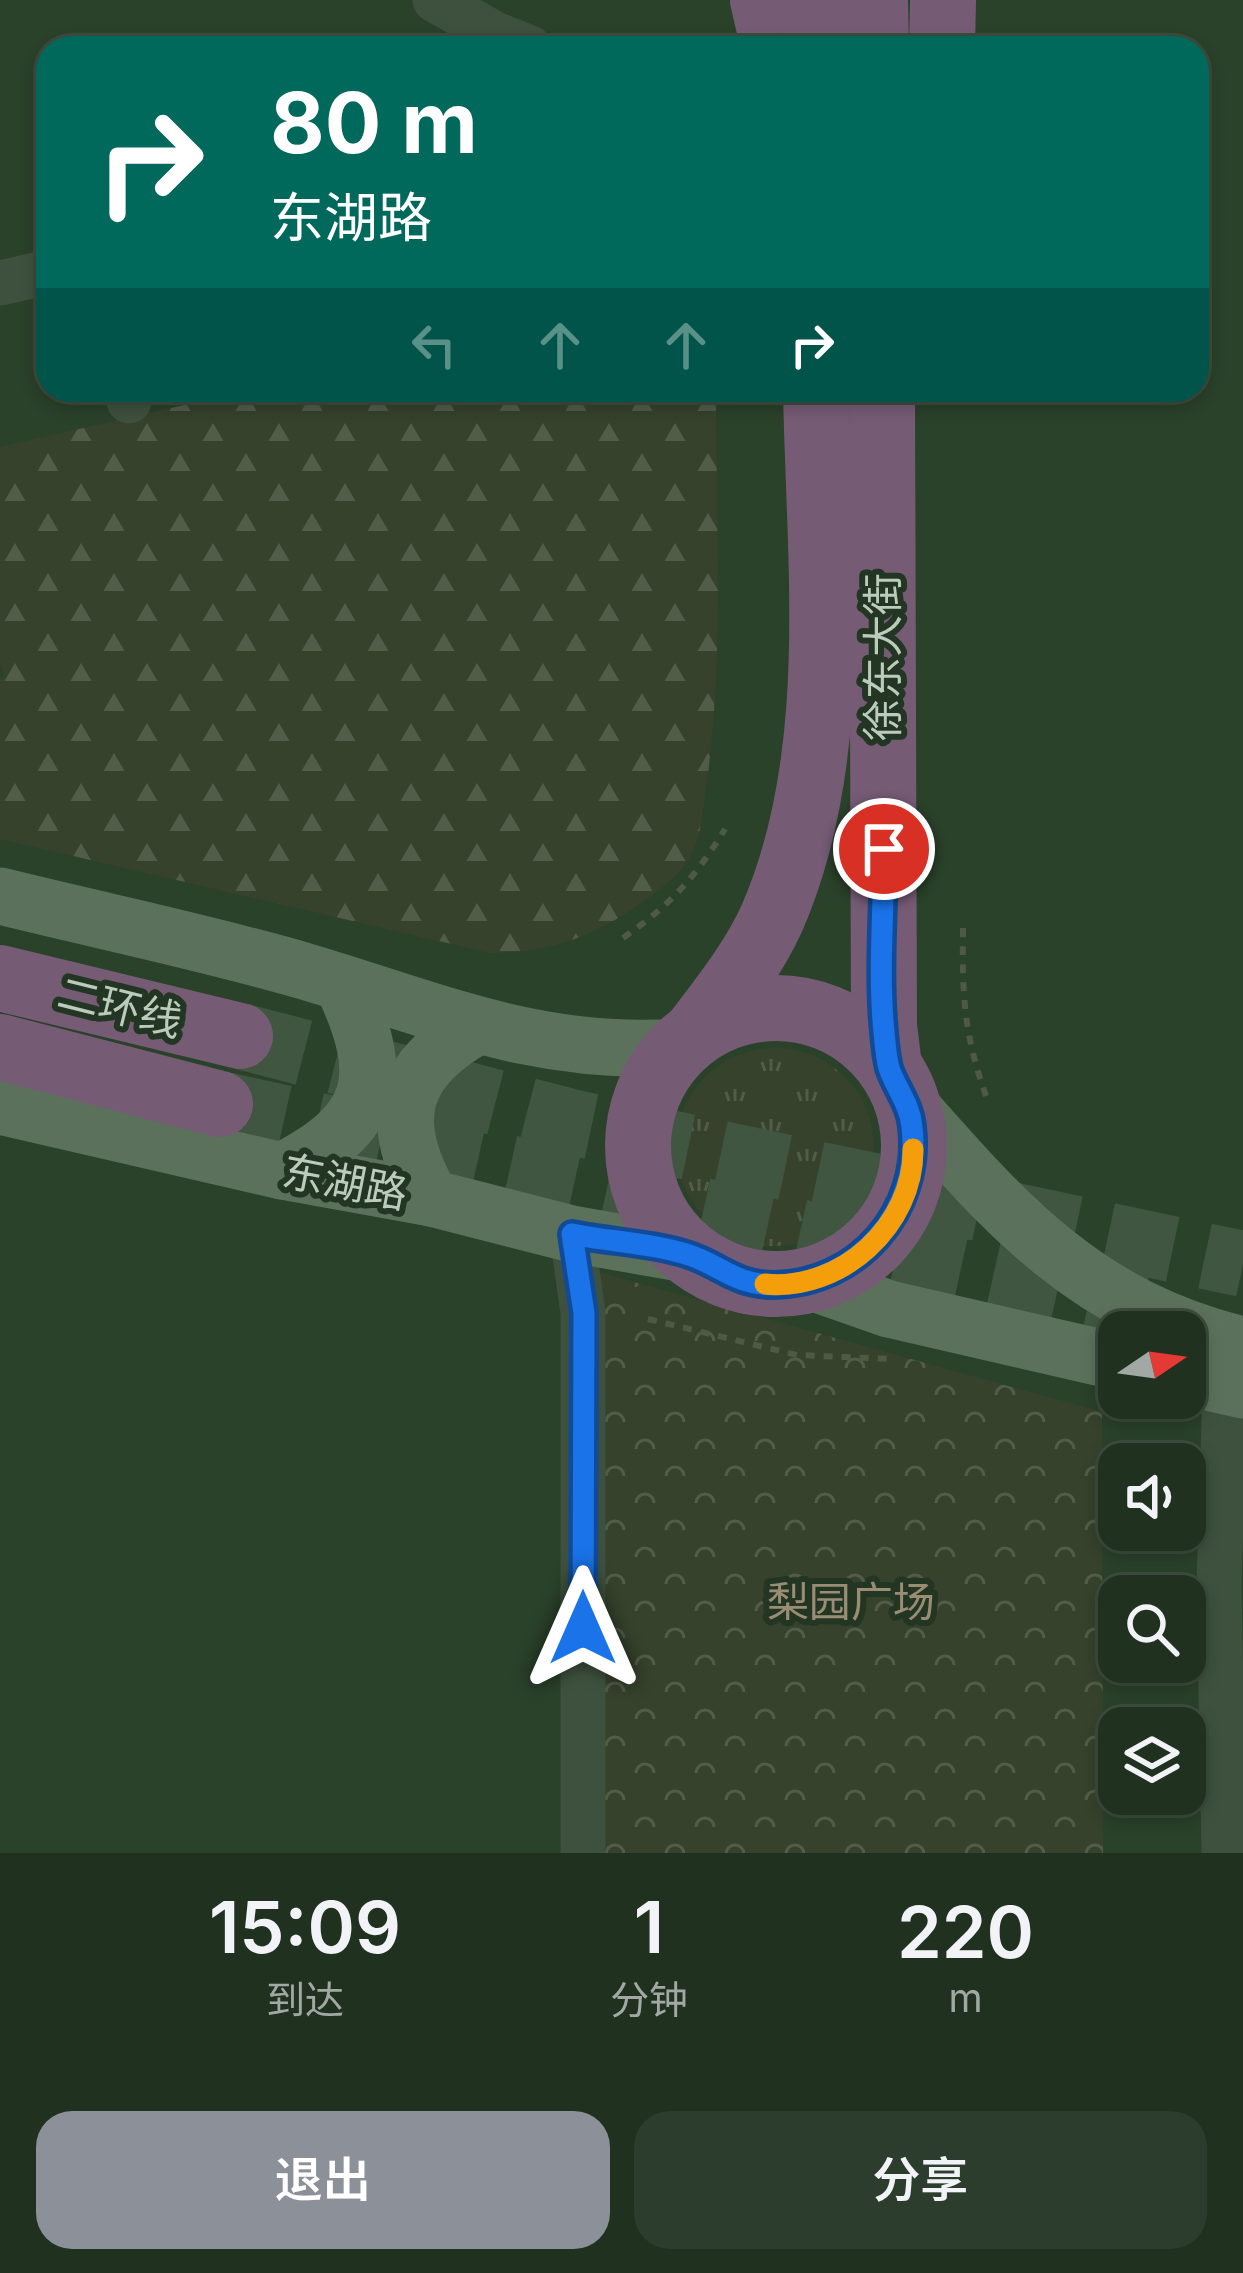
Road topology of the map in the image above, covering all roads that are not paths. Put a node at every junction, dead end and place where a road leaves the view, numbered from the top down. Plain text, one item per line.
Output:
1 (435, 0) edge
2 (763, 0) edge
3 (814, 0) edge
4 (875, 0) edge
5 (943, 0) edge
6 (500, 36) edge
7 (772, 36) edge
8 (813, 36) edge
9 (876, 36) edge
10 (942, 36) edge
11 (36, 275) edge
12 (0, 283) edge
13 (816, 402) edge
14 (882, 402) edge
15 (0, 896) edge
16 (0, 978) edge
17 (342, 983) junction
18 (477, 1026) junction
19 (240, 1036) tunnel mouth
20 (688, 1040) junction
21 (0, 1047) edge
22 (897, 1084) junction
23 (220, 1104) tunnel mouth
24 (0, 1106) edge
25 (282, 1171) junction
26 (430, 1198) junction
27 (572, 1234) junction
28 (691, 1255) junction
29 (809, 1281) junction
30 (1098, 1357) edge
31 (1224, 1368) edge
32 (583, 1853) edge
33 (1224, 1853) edge

1 - 6 street
2 - 7 highway
3 - 8 highway
4 - 9 highway
5 - 10 highway
11 - 12 street
13 - 20 highway, 徐东大街
14 - 22 highway, 徐东大街
15 - 17 main road
16 - 19 highway, 二环线
17 - 18 main road
17 - 25 main road
18 - 20 main road
18 - 26 main road
20 - 22 highway
20 - 28 highway
21 - 23 highway, 二环线
22 - 29 highway
22 - 31 main road
24 - 25 main road, 东湖路
25 - 26 main road, 东湖路
26 - 27 main road, 东湖路
27 - 28 main road, 东湖路
27 - 32 street
28 - 29 highway
29 - 30 main road
31 - 33 street

